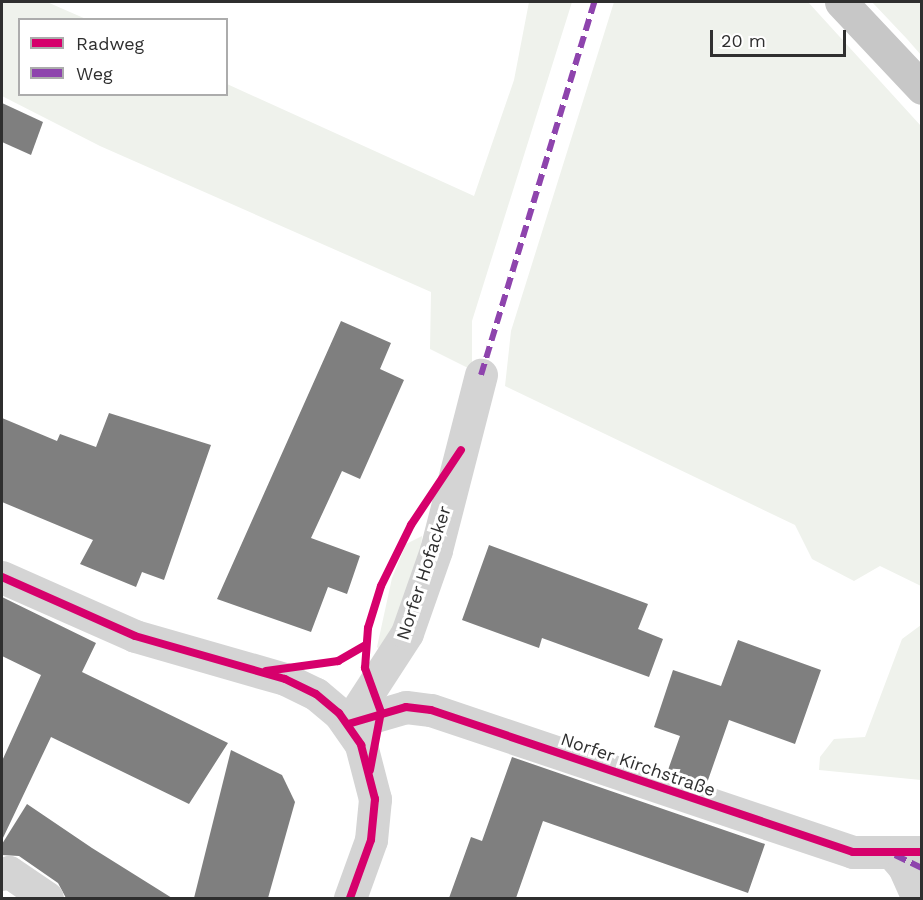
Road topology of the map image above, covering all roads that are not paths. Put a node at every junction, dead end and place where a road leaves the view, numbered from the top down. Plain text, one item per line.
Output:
1 (841, 2) edge
2 (921, 88) edge
3 (481, 375) dead end
4 (2, 577) edge
5 (348, 724) junction
6 (907, 853) edge
7 (2, 874) edge
8 (47, 898) edge
9 (350, 898) edge
10 (918, 898) edge

1 - 2 main road
3 - 5 street, Norfer Hofacker
4 - 5 street
5 - 6 street, Norfer Kirchstraße
5 - 9 street
6 - 10 street
7 - 8 street

